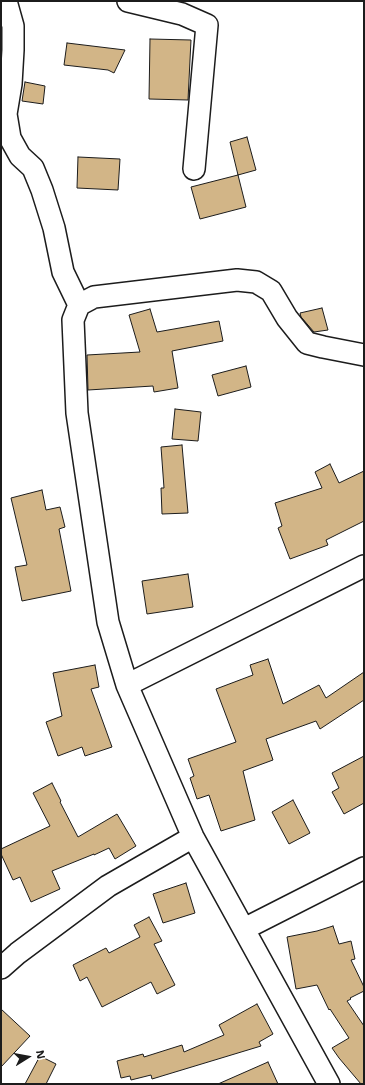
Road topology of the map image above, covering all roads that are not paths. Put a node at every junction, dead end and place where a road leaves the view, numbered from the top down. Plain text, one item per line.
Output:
1 (6, 1) edge
2 (128, 1) edge
3 (194, 169) dead end
4 (79, 305) junction
5 (364, 356) edge
6 (364, 566) edge
7 (127, 685) junction
8 (193, 837) junction
9 (364, 868) edge
10 (244, 929) junction
11 (1, 968) edge
12 (329, 1084) edge

1 - 4 street
2 - 3 street
4 - 5 street
4 - 7 street
6 - 7 street
7 - 8 street
8 - 10 street
8 - 11 street
9 - 10 street
10 - 12 street

